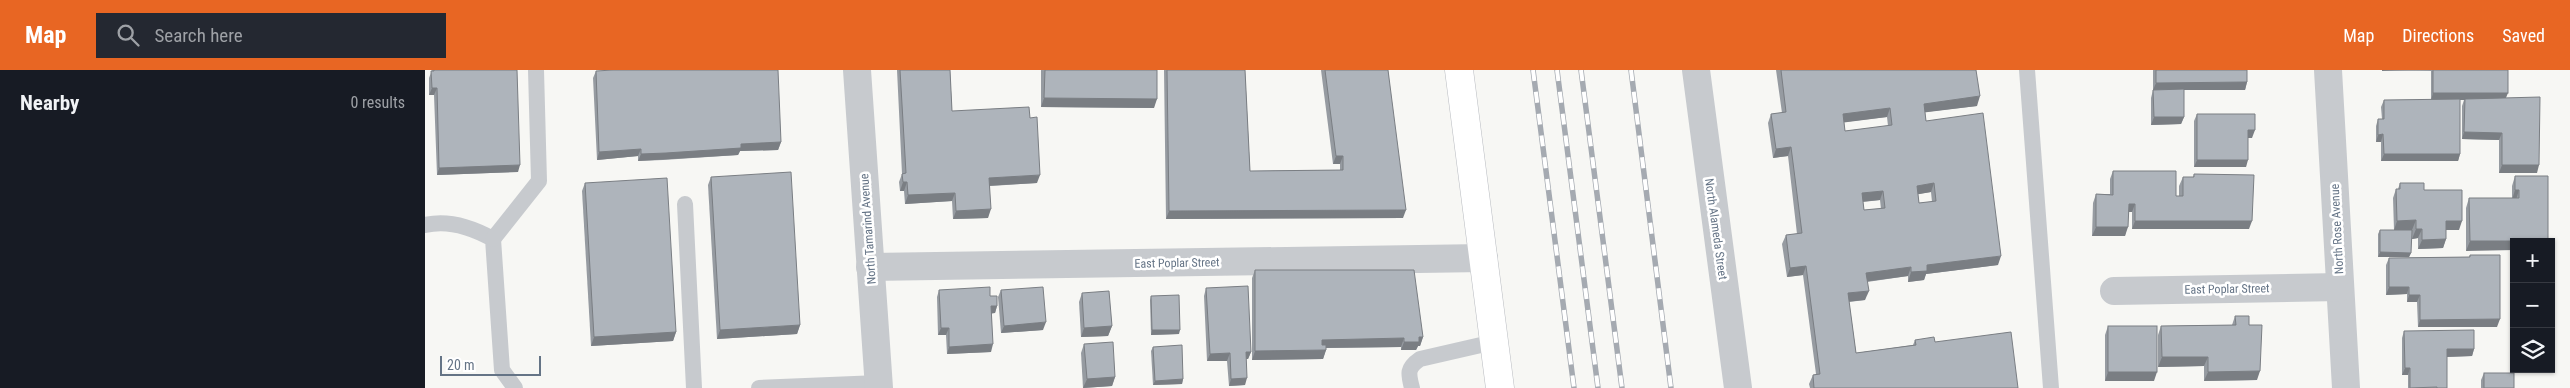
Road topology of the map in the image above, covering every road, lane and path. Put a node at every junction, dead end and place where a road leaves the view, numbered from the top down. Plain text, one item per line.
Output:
1 (536, 70) edge
2 (857, 70) edge
3 (1459, 70) edge
4 (1696, 70) edge
5 (2027, 70) edge
6 (2328, 70) edge
7 (685, 204) dead end
8 (425, 224) edge
9 (493, 239) junction
10 (1484, 258) junction
11 (870, 267) junction
12 (2340, 287) junction
13 (2114, 291) dead end
14 (1494, 342) junction
15 (879, 386) edge
16 (515, 388) edge
17 (694, 388) edge
18 (759, 388) edge
19 (1412, 388) edge
20 (1500, 388) edge
21 (1737, 388) edge
22 (2051, 388) edge
23 (2345, 388) edge

1 - 9 lane
2 - 11 street, North Tamarind Avenue
3 - 10 main road
4 - 21 street, North Alameda Street
5 - 22 lane
6 - 12 street, North Rose Avenue
7 - 17 lane
8 - 9 lane
9 - 16 lane
10 - 11 street, East Poplar Street
10 - 14 main road
11 - 15 street, North Tamarind Avenue
12 - 13 street, East Poplar Street
12 - 23 street, North Rose Avenue
14 - 19 lane
14 - 20 main road
15 - 18 lane

